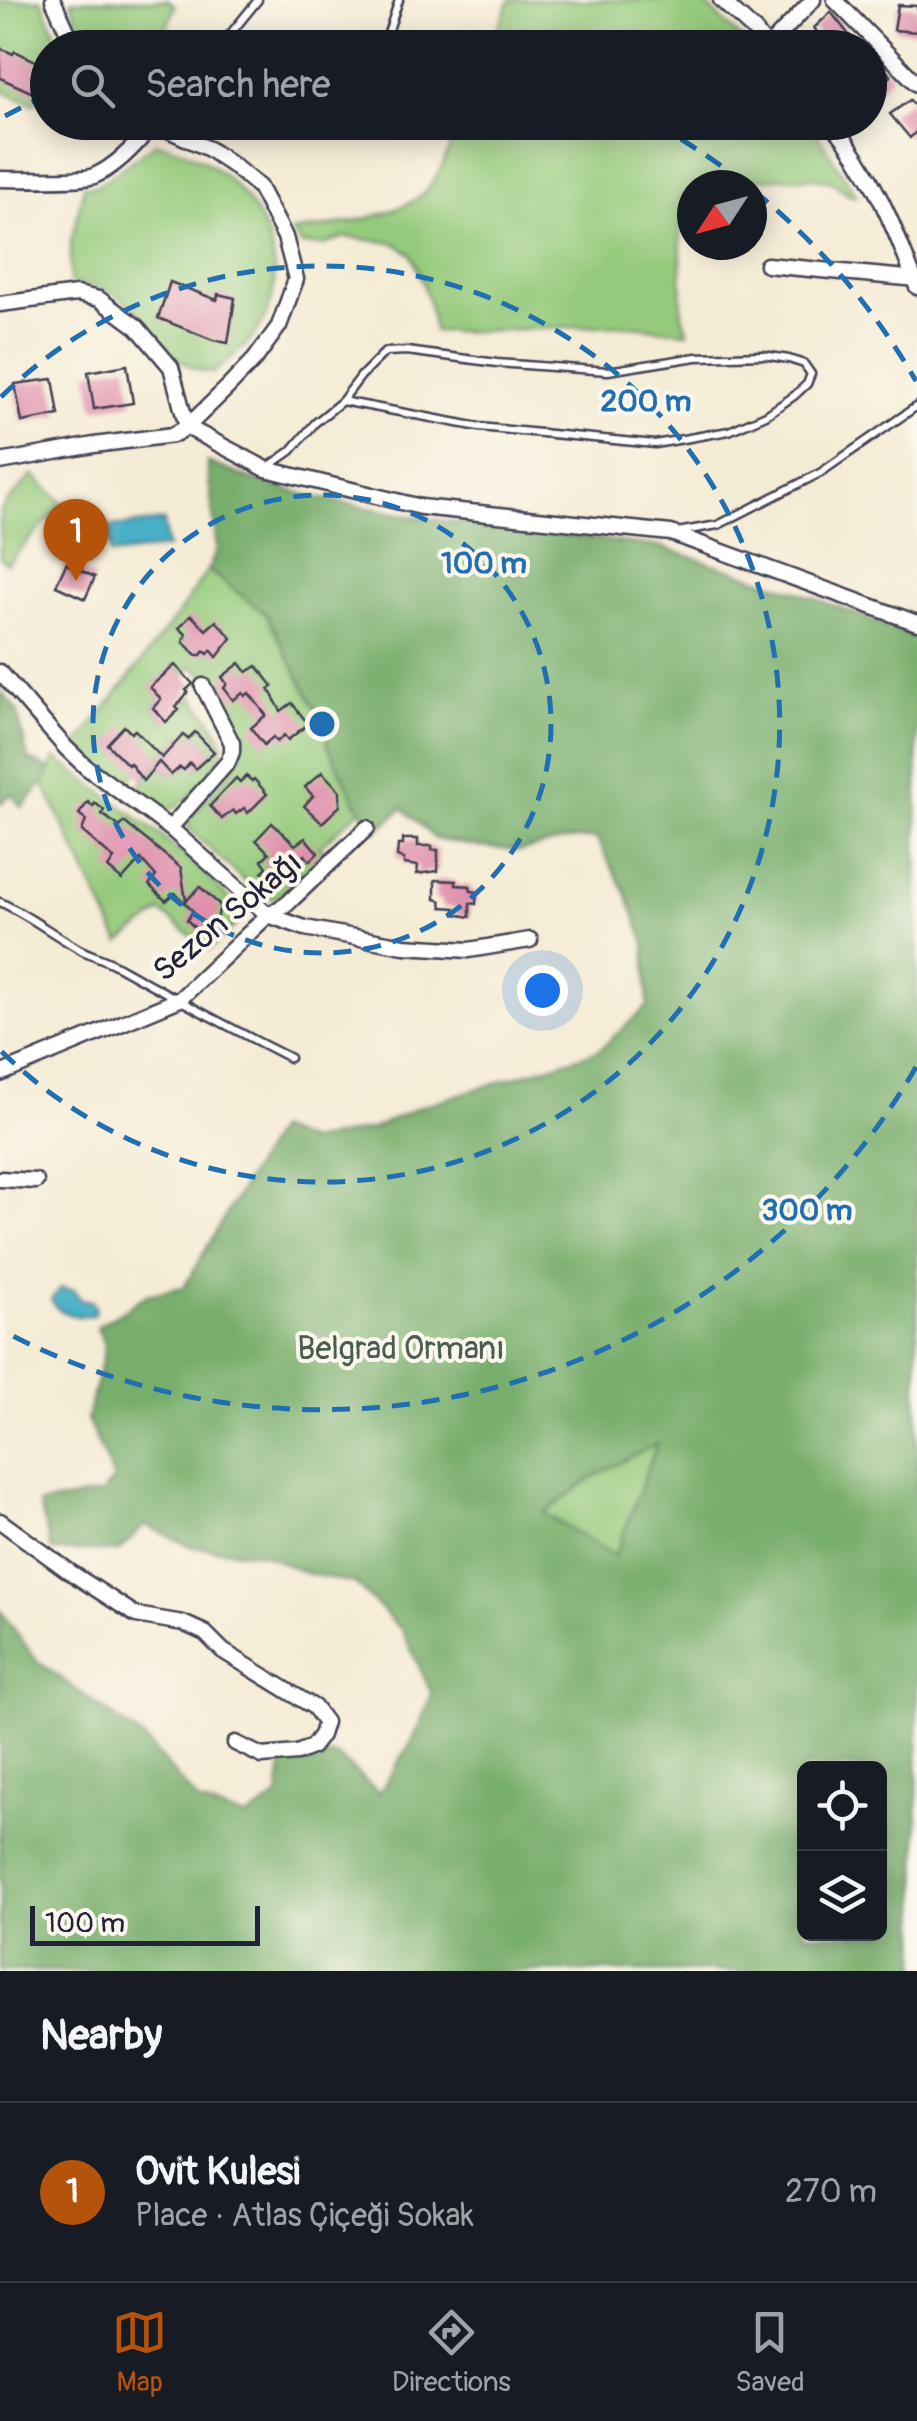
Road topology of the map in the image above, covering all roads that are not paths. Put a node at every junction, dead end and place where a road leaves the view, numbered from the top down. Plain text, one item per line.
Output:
1 (53, 0) edge
2 (258, 0) edge
3 (400, 0) edge
4 (721, 0) edge
5 (814, 0) edge
6 (835, 0) edge
7 (67, 30) edge
8 (233, 30) edge
9 (389, 30) edge
10 (753, 30) edge
11 (785, 30) edge
12 (864, 30) edge
13 (887, 53) edge
14 (917, 84) edge
15 (140, 140) edge
16 (192, 140) edge
17 (845, 140) edge
18 (0, 179) edge
19 (767, 266) dead end
20 (916, 282) edge
21 (0, 304) edge
22 (342, 401) junction
23 (917, 406) edge
24 (187, 427) junction
25 (0, 462) edge
26 (266, 469) junction
27 (670, 532) junction
28 (917, 623) edge
29 (0, 672) edge
30 (203, 686) dead end
31 (170, 828) junction
32 (367, 828) dead end
33 (0, 902) edge
34 (268, 915) junction
35 (530, 940) dead end
36 (180, 999) junction
37 (290, 1058) dead end
38 (0, 1074) edge
39 (0, 1179) edge
40 (36, 1182) dead end
41 (0, 1521) edge
42 (236, 1742) dead end

1 - 7 street
2 - 8 lane
3 - 9 lane
4 - 10 street
5 - 11 street
6 - 12 street
13 - 14 street
15 - 18 street
16 - 24 street
17 - 20 street
19 - 20 street
21 - 24 street
22 - 22 lane
22 - 26 lane
23 - 27 lane
24 - 25 street
24 - 26 street
26 - 27 street
27 - 28 street
29 - 31 street
30 - 31 street
31 - 34 street
32 - 34 street, Sezon Sokağı
33 - 36 lane
34 - 35 street
34 - 36 street, Sezon Sokağı
36 - 37 lane
36 - 38 street, Sezon Sokağı
39 - 40 street
41 - 42 street

